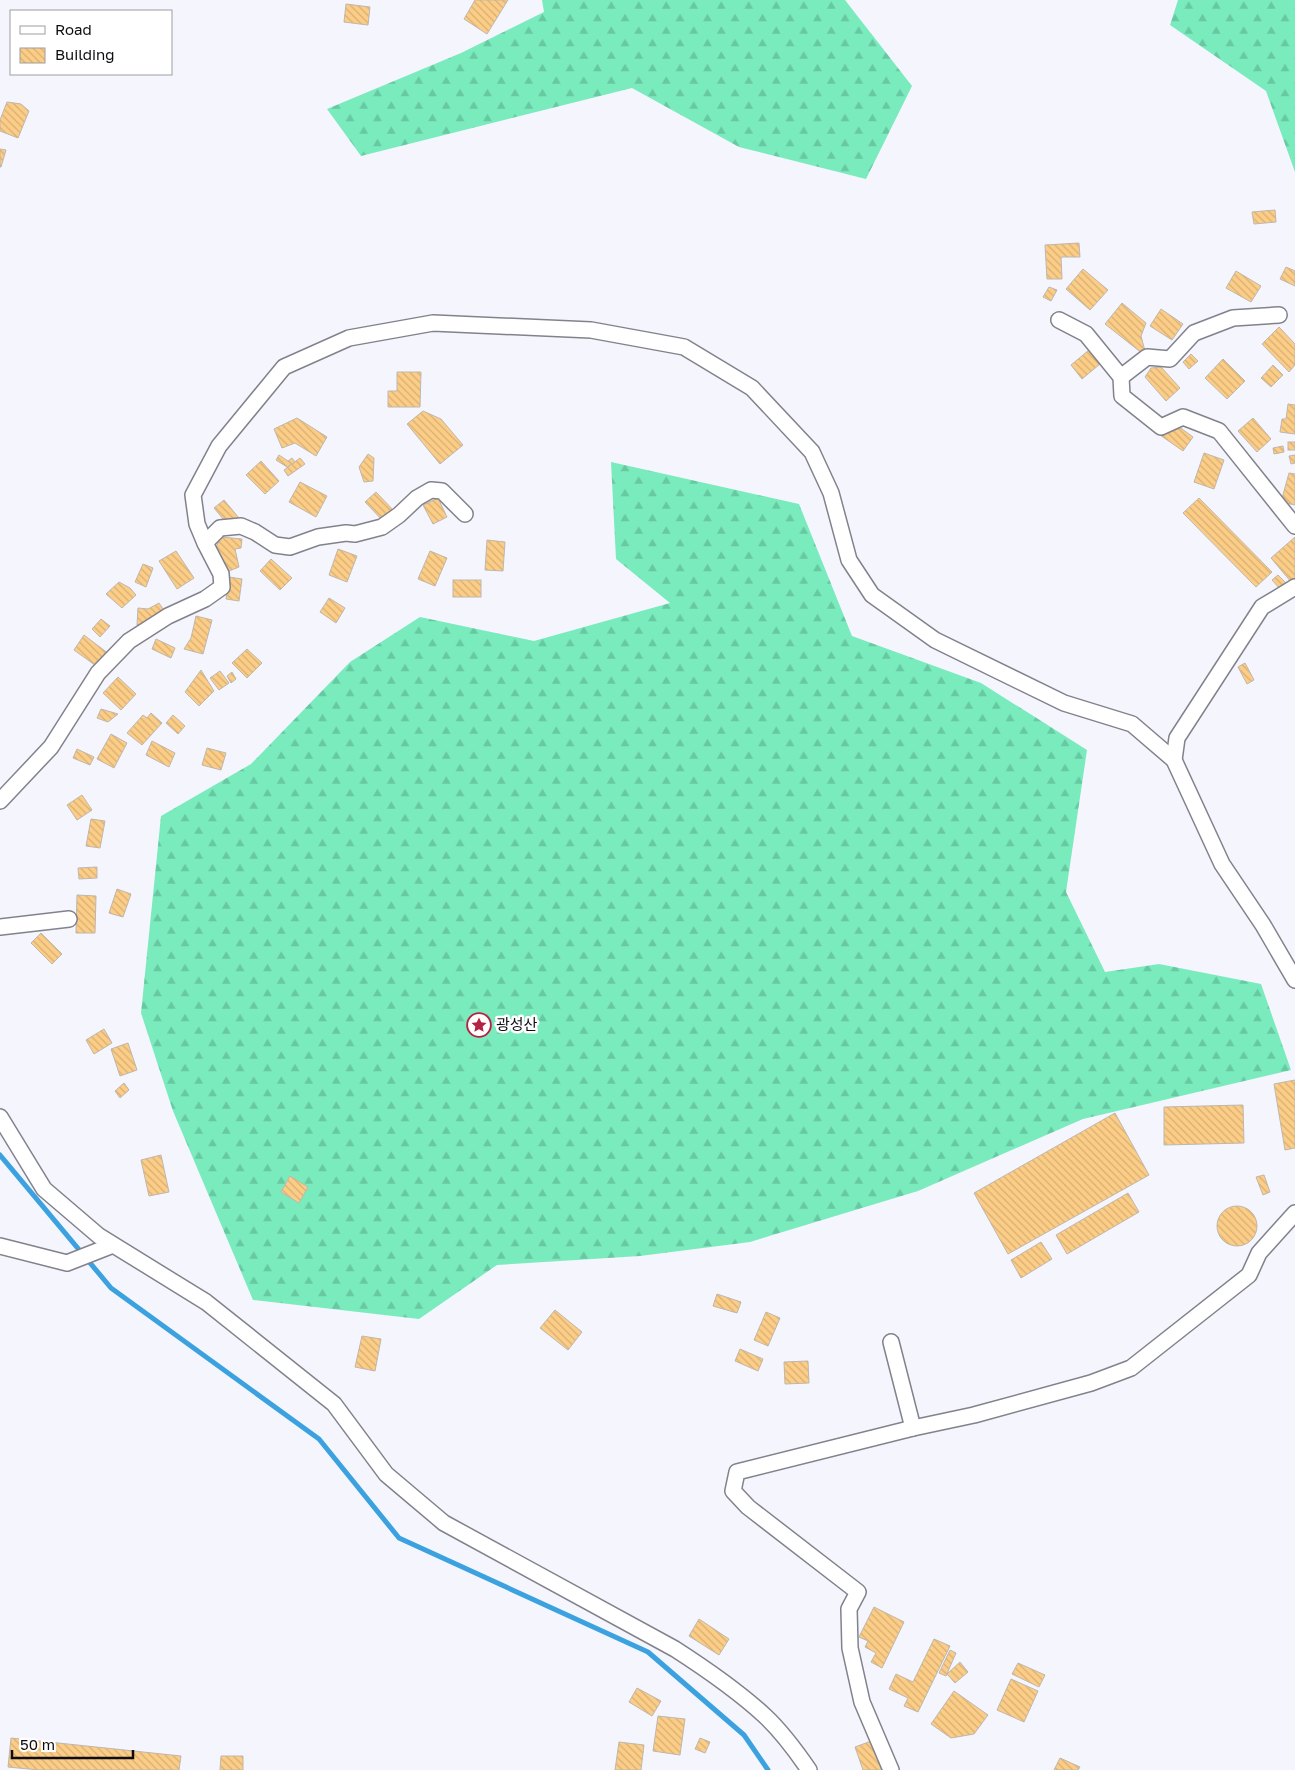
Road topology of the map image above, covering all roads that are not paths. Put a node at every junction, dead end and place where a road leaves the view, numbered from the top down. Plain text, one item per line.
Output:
1 (1279, 315) dead end
2 (1059, 320) dead end
3 (1121, 377) junction
4 (465, 514) dead end
5 (1295, 526) edge
6 (205, 543) junction
7 (1295, 587) edge
8 (1174, 760) junction
9 (0, 801) edge
10 (69, 919) dead end
11 (0, 927) edge
12 (1295, 980) edge
13 (0, 1116) edge
14 (1295, 1213) edge
15 (113, 1245) junction
16 (0, 1246) edge
17 (892, 1342) dead end
18 (913, 1428) junction
19 (809, 1770) edge
20 (891, 1770) edge

1 - 3 street
2 - 3 street
3 - 5 street
4 - 6 street
6 - 8 street
6 - 9 street
7 - 8 street
8 - 12 street
10 - 11 street
13 - 15 street
14 - 18 street
15 - 16 street
15 - 19 street
17 - 18 street
18 - 20 street

